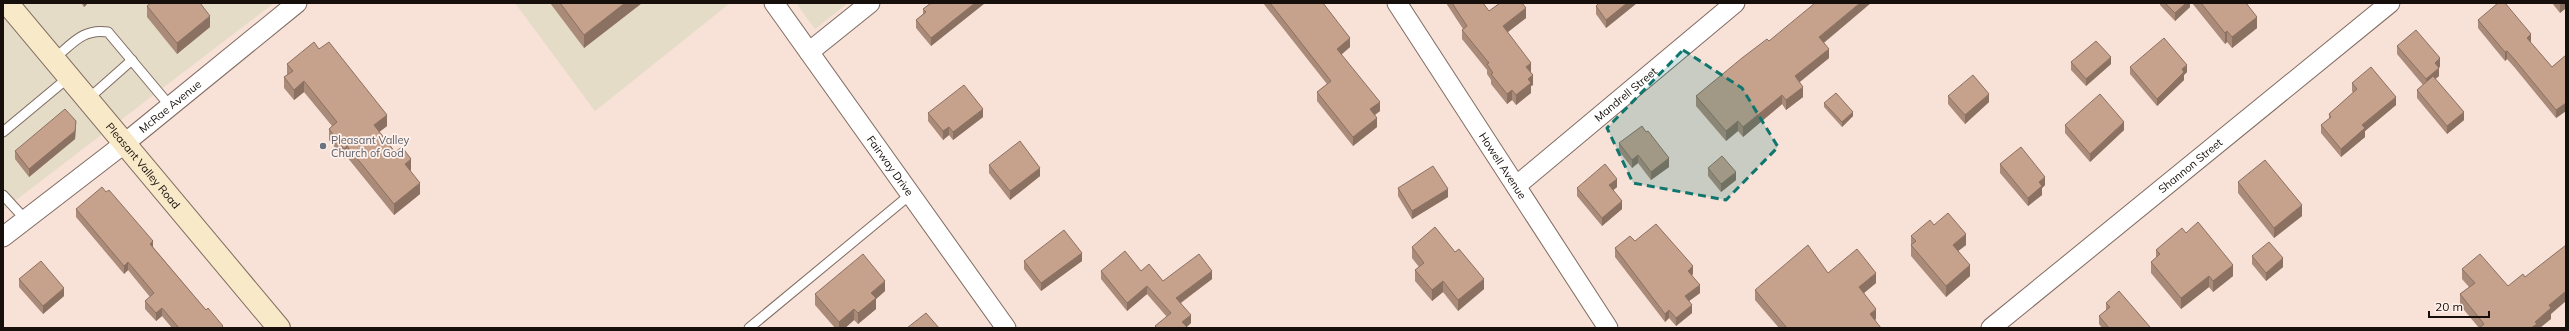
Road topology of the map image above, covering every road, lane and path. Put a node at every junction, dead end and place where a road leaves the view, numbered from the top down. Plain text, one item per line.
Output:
1 (7, 3) edge
2 (297, 3) edge
3 (774, 3) edge
4 (870, 3) edge
5 (1397, 3) edge
6 (1735, 3) edge
7 (2390, 3) edge
8 (809, 52) junction
9 (54, 59) junction
10 (132, 60) junction
11 (69, 77) junction
12 (88, 99) junction
13 (170, 106) junction
14 (3, 132) edge
15 (125, 143) junction
16 (1516, 186) junction
17 (911, 194) junction
18 (3, 195) edge
19 (24, 219) junction
20 (3, 237) edge
21 (279, 328) edge
22 (748, 328) edge
23 (1006, 328) edge
24 (1608, 328) edge
25 (1991, 328) edge

1 - 9 street, Pleasant Valley Road
2 - 13 street, McRae Avenue
3 - 8 street, Fairway Drive
4 - 8 street
5 - 16 street, Howell Avenue
6 - 16 street, Mandrell Street
7 - 25 street, Shannon Street
8 - 17 street, Fairway Drive
9 - 10 lane
9 - 11 street, Pleasant Valley Road
10 - 12 lane
10 - 13 lane
11 - 12 street, Pleasant Valley Road
11 - 14 lane
12 - 15 street, Pleasant Valley Road
13 - 15 street, McRae Avenue
15 - 19 street, McRae Avenue
15 - 21 street, Pleasant Valley Road
16 - 24 street, Howell Avenue
17 - 22 lane
17 - 23 street, Fairway Drive
18 - 19 lane
19 - 20 street, McRae Avenue

